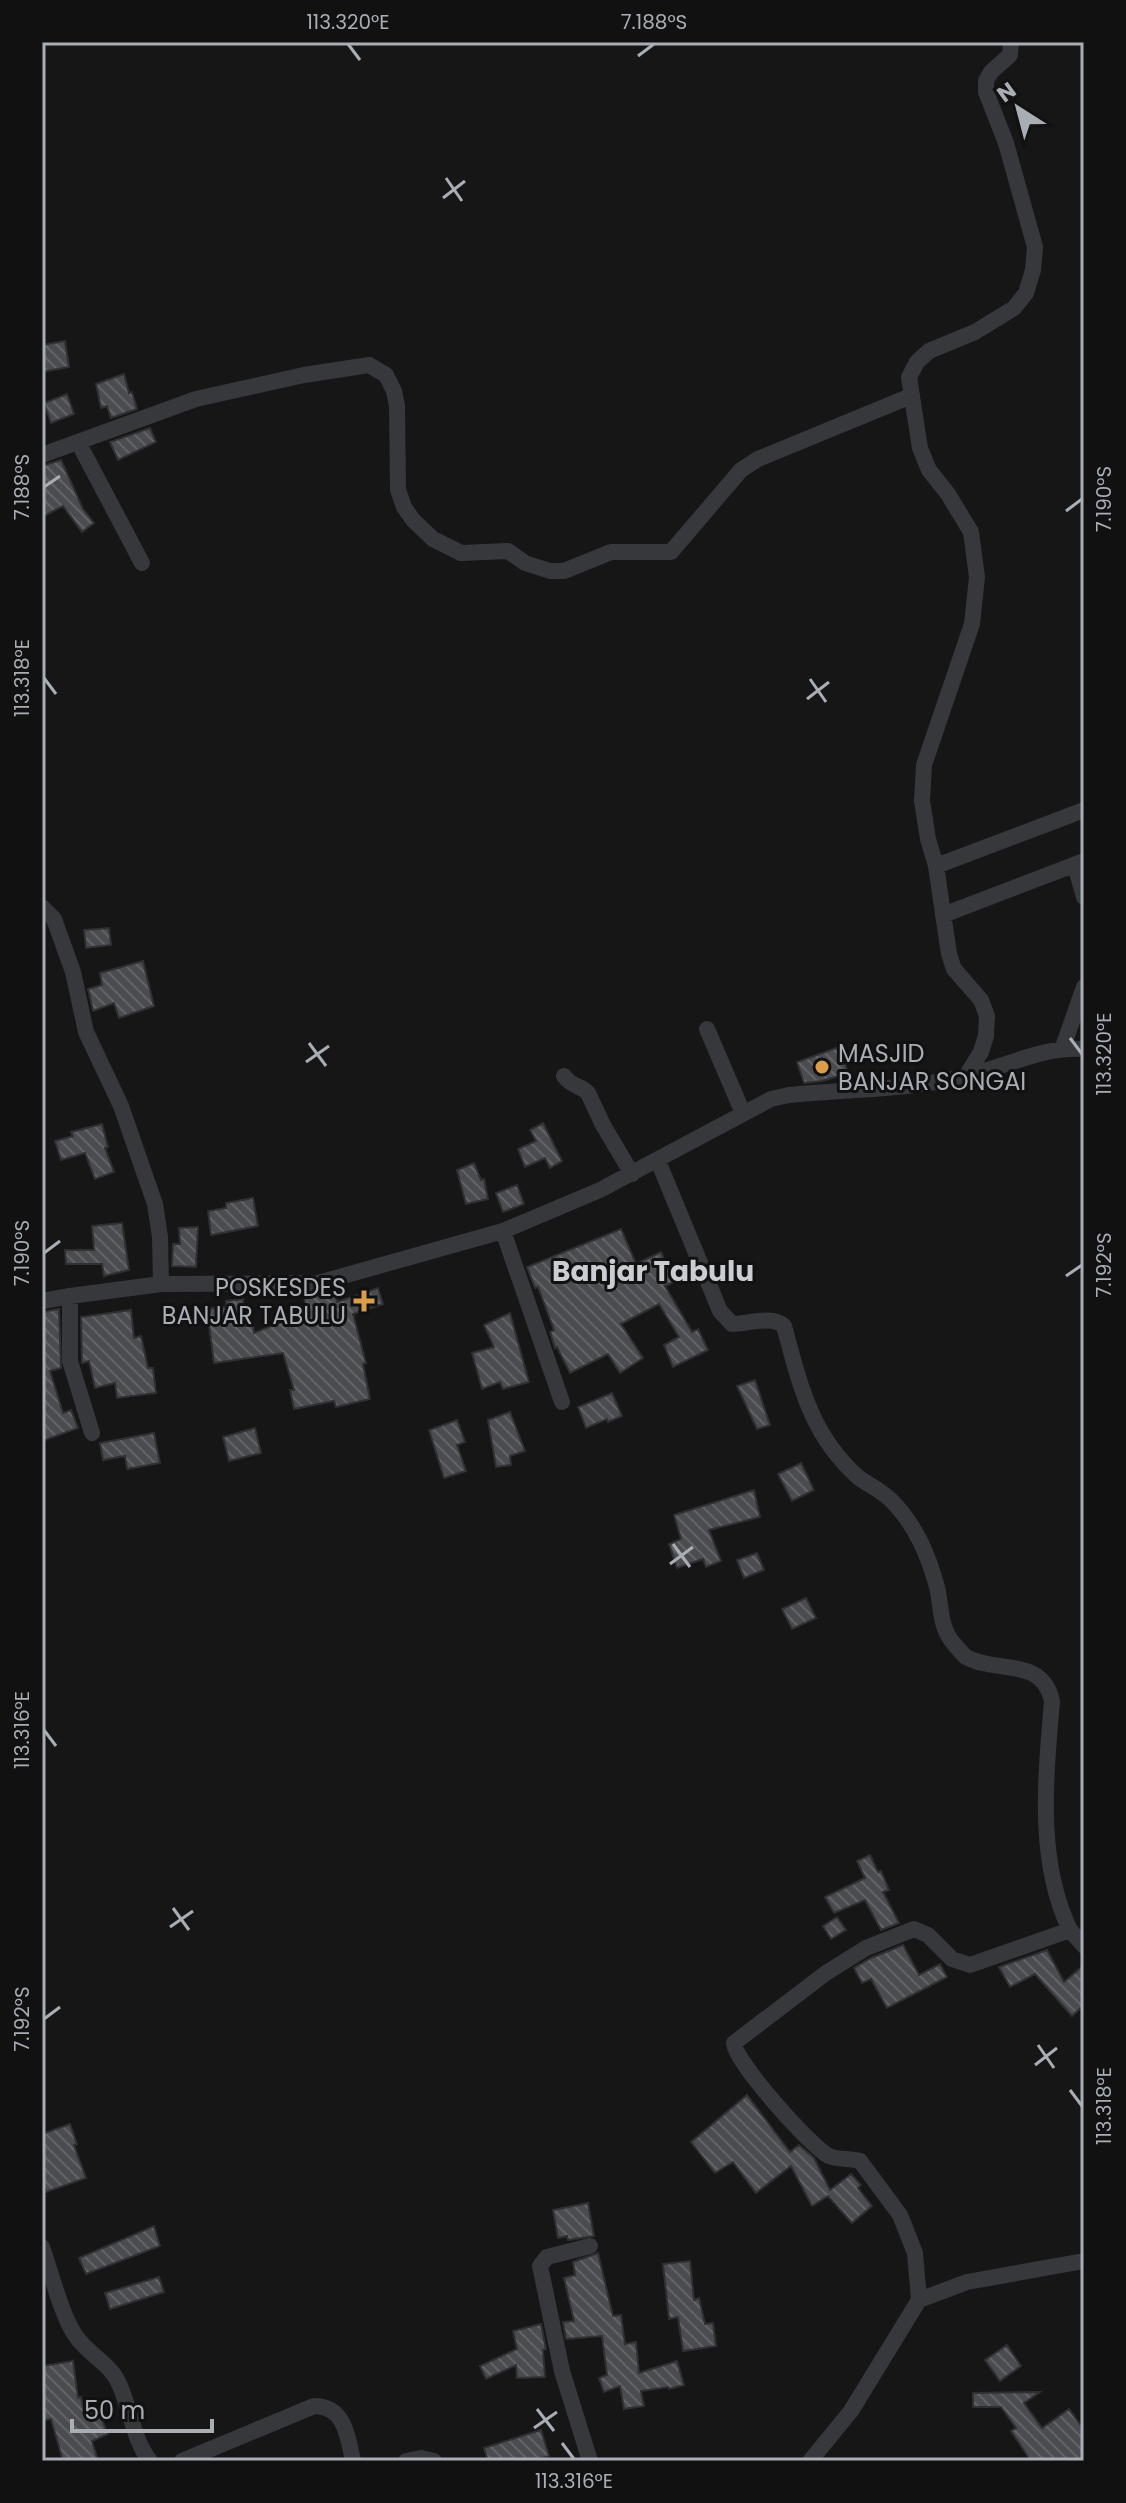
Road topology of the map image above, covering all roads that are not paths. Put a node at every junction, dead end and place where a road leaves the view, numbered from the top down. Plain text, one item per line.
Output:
1 (1011, 42) edge
2 (911, 396) junction
3 (78, 442) junction
4 (42, 455) edge
5 (142, 563) dead end
6 (1084, 810) edge
7 (1079, 863) edge
8 (936, 866) junction
9 (1084, 897) edge
10 (42, 907) edge
11 (943, 915) junction
12 (1084, 987) edge
13 (707, 1029) dead end
14 (1063, 1047) junction
15 (1084, 1049) edge
16 (564, 1076) dead end
17 (966, 1076) junction
18 (743, 1113) junction
19 (658, 1161) junction
20 (632, 1174) junction
21 (503, 1231) junction
22 (161, 1284) junction
23 (70, 1296) junction
24 (42, 1301) edge
25 (562, 1402) dead end
26 (92, 1433) dead end
27 (1070, 1930) junction
28 (1084, 1946) edge
29 (590, 2246) dead end
30 (42, 2247) edge
31 (1084, 2261) edge
32 (919, 2300) junction
33 (150, 2461) edge
34 (182, 2461) edge
35 (353, 2461) edge
36 (406, 2461) edge
37 (434, 2461) edge
38 (590, 2461) edge
39 (810, 2461) edge

1 - 2 street
2 - 3 street
2 - 8 street
3 - 4 street
3 - 5 street
6 - 8 street
7 - 9 street
7 - 11 street
8 - 11 street
10 - 22 street
11 - 17 street
12 - 14 street
13 - 18 street
14 - 15 street
14 - 17 street
16 - 20 street
17 - 18 street
18 - 19 street
19 - 20 street
19 - 27 street
20 - 21 street
21 - 22 street
21 - 25 street
22 - 23 street
23 - 24 street
23 - 26 street
27 - 28 street
27 - 32 street
29 - 38 street
30 - 33 street
31 - 32 street
32 - 39 street
34 - 35 street
36 - 37 street

